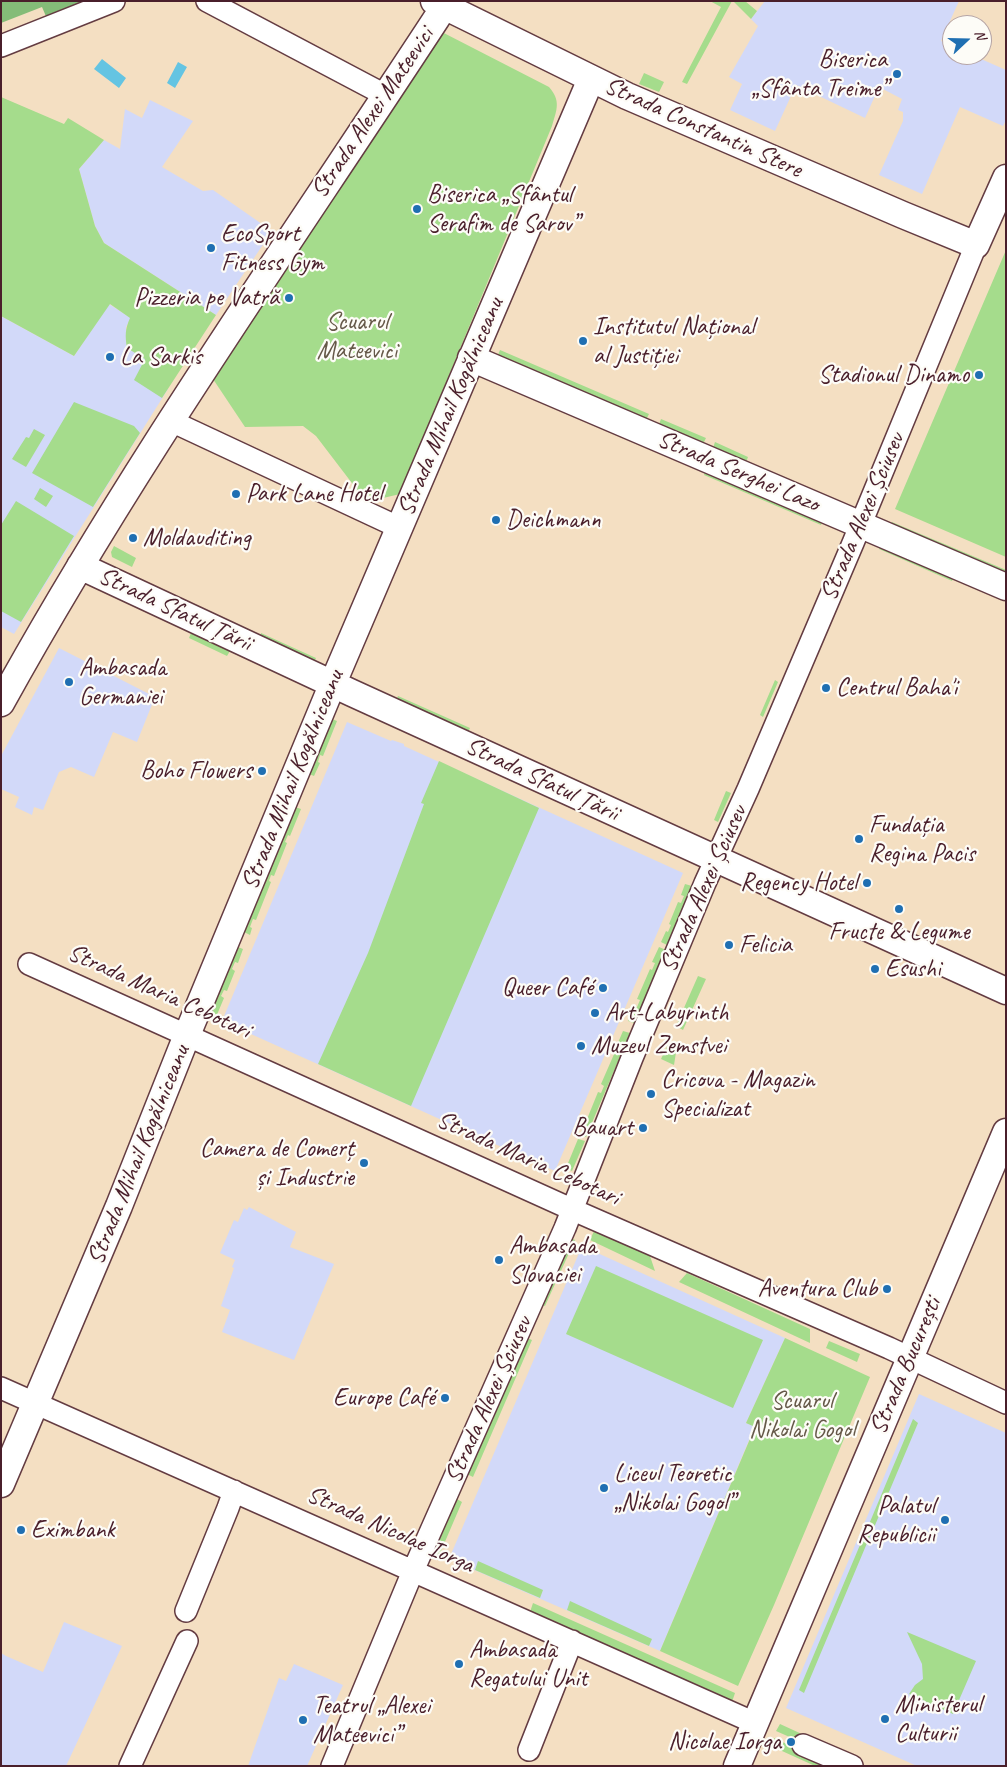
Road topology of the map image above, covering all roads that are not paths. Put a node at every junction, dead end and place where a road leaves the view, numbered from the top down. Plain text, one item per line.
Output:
1 (114, 1) edge
2 (208, 1) edge
3 (439, 4) edge
4 (1, 46) edge
5 (590, 79) junction
6 (385, 95) junction
7 (1006, 178) edge
8 (976, 245) junction
9 (471, 358) junction
10 (171, 421) junction
11 (861, 524) junction
12 (400, 528) junction
13 (80, 566) junction
14 (1006, 587) edge
15 (332, 684) junction
16 (1, 703) edge
17 (715, 858) junction
18 (29, 964) dead end
19 (1006, 992) edge
20 (187, 1035) junction
21 (1006, 1132) edge
22 (571, 1210) junction
23 (909, 1358) junction
24 (1, 1388) edge
25 (35, 1403) junction
26 (1006, 1403) edge
27 (1, 1484) edge
28 (234, 1491) junction
29 (413, 1571) junction
30 (186, 1611) dead end
31 (572, 1641) junction
32 (187, 1642) dead end
33 (755, 1723) junction
34 (803, 1745) dead end
35 (528, 1750) dead end
36 (130, 1766) edge
37 (332, 1766) edge
38 (737, 1766) edge
39 (852, 1766) edge

1 - 4 street
2 - 6 street
3 - 5 main road, Strada Constantin Stere
3 - 6 main road, Strada Alexei Mateevici
5 - 8 main road, Strada Constantin Stere
5 - 9 main road, Strada Mihail Kogălniceanu
6 - 10 main road, Strada Alexei Mateevici
7 - 8 main road, Strada Alexei Șciusev
8 - 11 street, Strada Alexei Șciusev
9 - 11 main road, Strada Serghei Lazo
9 - 12 main road, Strada Mihail Kogălniceanu
10 - 12 street
10 - 13 main road, Strada Alexei Mateevici
11 - 14 main road, Strada Serghei Lazo
11 - 17 street, Strada Alexei Șciusev
12 - 15 main road, Strada Mihail Kogălniceanu
13 - 15 main road, Strada Sfatul Țării
13 - 16 main road, Strada Alexei Mateevici
15 - 17 main road, Strada Sfatul Țării
15 - 20 main road, Strada Mihail Kogălniceanu
17 - 19 main road, Strada Sfatul Țării
17 - 22 street, Strada Alexei Șciusev
18 - 20 street, Strada Maria Cebotari
20 - 22 street, Strada Maria Cebotari
20 - 25 main road, Strada Mihail Kogălniceanu
21 - 23 main road, Strada București
22 - 23 street, Strada Maria Cebotari
22 - 29 street, Strada Alexei Șciusev
23 - 26 street, Strada Maria Cebotari
23 - 33 main road, Strada București
24 - 25 street, Strada Nicolae Iorga
25 - 27 main road, Strada Mihail Kogălniceanu
25 - 28 street, Strada Nicolae Iorga
28 - 29 street, Strada Nicolae Iorga
28 - 30 street
29 - 31 street, Strada Nicolae Iorga
29 - 37 street, Strada Alexei Șciusev
31 - 33 street, Strada Nicolae Iorga
31 - 35 street
32 - 36 street
33 - 38 main road, Strada București
34 - 39 street

